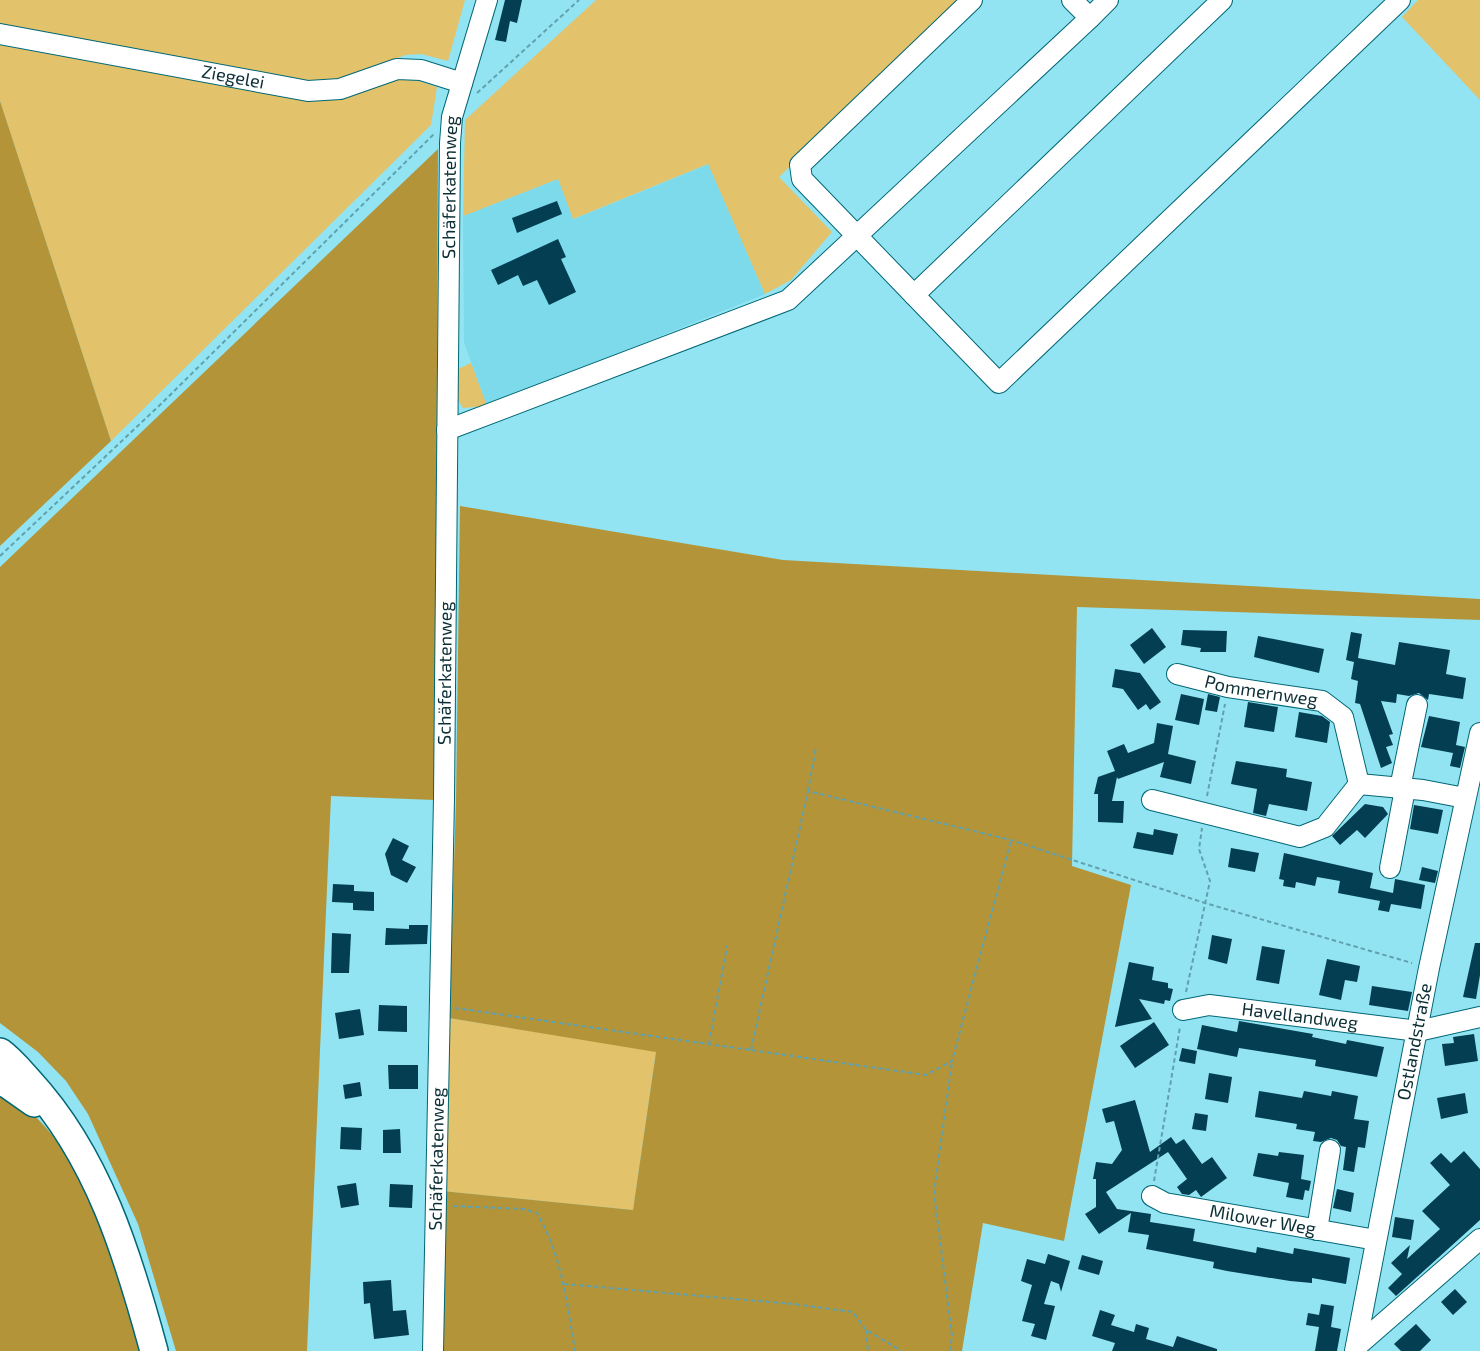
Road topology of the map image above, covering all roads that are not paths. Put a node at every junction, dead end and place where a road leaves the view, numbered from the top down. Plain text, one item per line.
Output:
1 (488, 0) edge
2 (972, 0) edge
3 (1072, 0) edge
4 (1108, 0) edge
5 (1222, 0) edge
6 (1400, 0) edge
7 (1090, 18) junction
8 (0, 34) edge
9 (470, 88) junction
10 (859, 236) junction
11 (914, 295) junction
12 (447, 430) junction
13 (1177, 674) dead end
14 (1417, 705) dead end
15 (1480, 733) edge
16 (1359, 784) junction
17 (1402, 788) junction
18 (1465, 798) junction
19 (1152, 800) dead end
20 (1390, 868) dead end
21 (1182, 1010) road end
22 (1480, 1017) edge
23 (1418, 1031) junction
24 (0, 1052) edge
25 (0, 1082) edge
26 (1330, 1150) dead end
27 (86, 1163) junction
28 (1152, 1196) road end
29 (1317, 1230) junction
30 (1480, 1239) edge
31 (1376, 1240) junction
32 (1356, 1349) edge
33 (154, 1351) edge
34 (433, 1351) edge

1 - 9 street, Schäferkatenweg
2 - 10 street
3 - 7 street
4 - 7 street
5 - 11 street
6 - 11 street
7 - 10 street
8 - 9 street, Ziegelei
9 - 12 street, Schäferkatenweg
10 - 11 street
10 - 12 street
12 - 34 street, Schäferkatenweg
13 - 16 street, Pommernweg
14 - 17 street
15 - 18 street, Ostlandstraße
16 - 17 street
16 - 19 street
17 - 18 street
17 - 20 street
18 - 23 street, Ostlandstraße
21 - 23 street, Havellandweg
22 - 23 street, Havellandweg
23 - 31 street, Ostlandstraße
24 - 27 highway
25 - 27 highway
26 - 29 street
27 - 33 highway
28 - 29 street, Milower Weg
29 - 31 street, Milower Weg
30 - 32 street
31 - 32 street, Ostlandstraße

